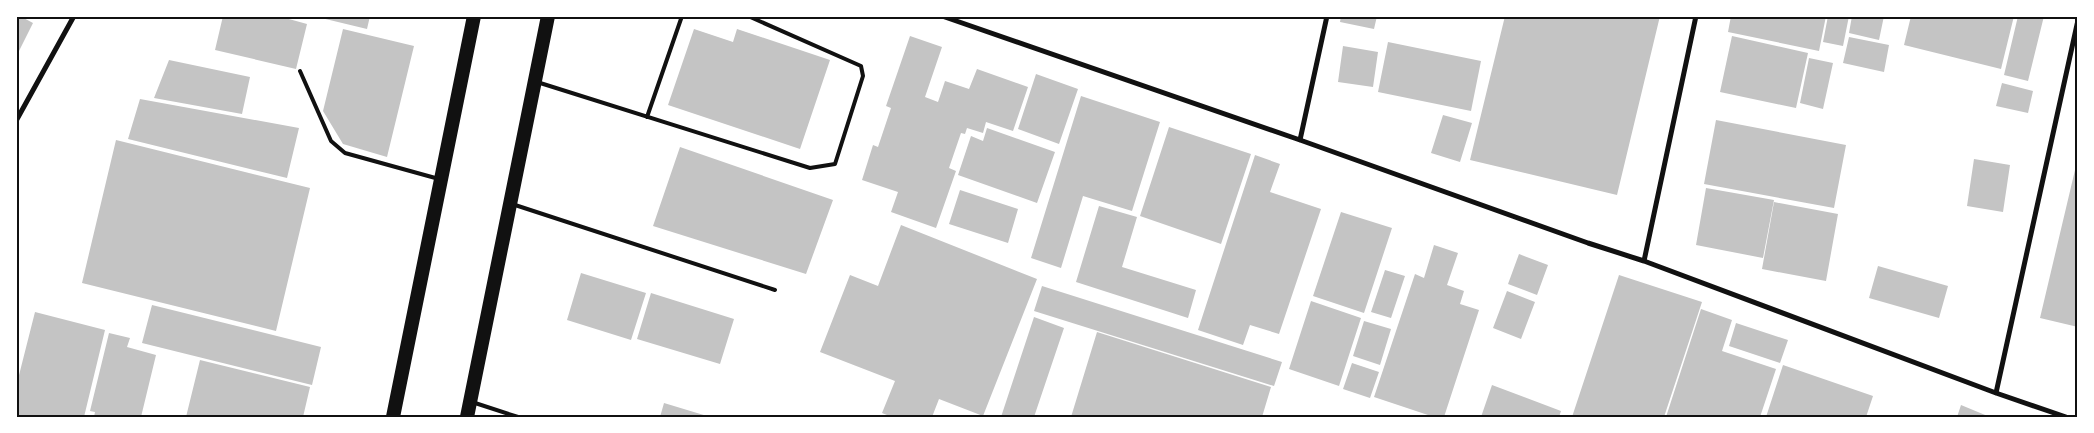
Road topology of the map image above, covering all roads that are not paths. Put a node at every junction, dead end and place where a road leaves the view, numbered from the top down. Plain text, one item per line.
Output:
1 (74, 16) edge
2 (474, 16) edge
3 (548, 16) edge
4 (682, 16) edge
5 (748, 16) edge
6 (942, 16) edge
7 (963, 16) edge
8 (1328, 16) edge
9 (1696, 16) edge
10 (2078, 20) edge
11 (962, 23) junction
12 (300, 72) dead end
13 (535, 82) junction
14 (647, 117) junction
15 (16, 121) edge
16 (1300, 140) junction
17 (441, 180) junction
18 (510, 204) junction
19 (1644, 261) junction
20 (775, 290) dead end
21 (1996, 393) junction
22 (470, 402) junction
23 (393, 417) edge
24 (467, 417) edge
25 (518, 417) edge
26 (2066, 417) edge

1 - 15 street
2 - 17 highway
3 - 13 highway
4 - 14 lane
5 - 14 lane
6 - 11 street
7 - 11 street
8 - 16 street
9 - 19 street
10 - 21 street
11 - 16 street
12 - 17 lane
13 - 14 lane
13 - 18 highway
16 - 19 street
17 - 23 highway
18 - 20 lane
18 - 22 highway
19 - 21 street
21 - 26 street
22 - 24 highway
22 - 25 lane

